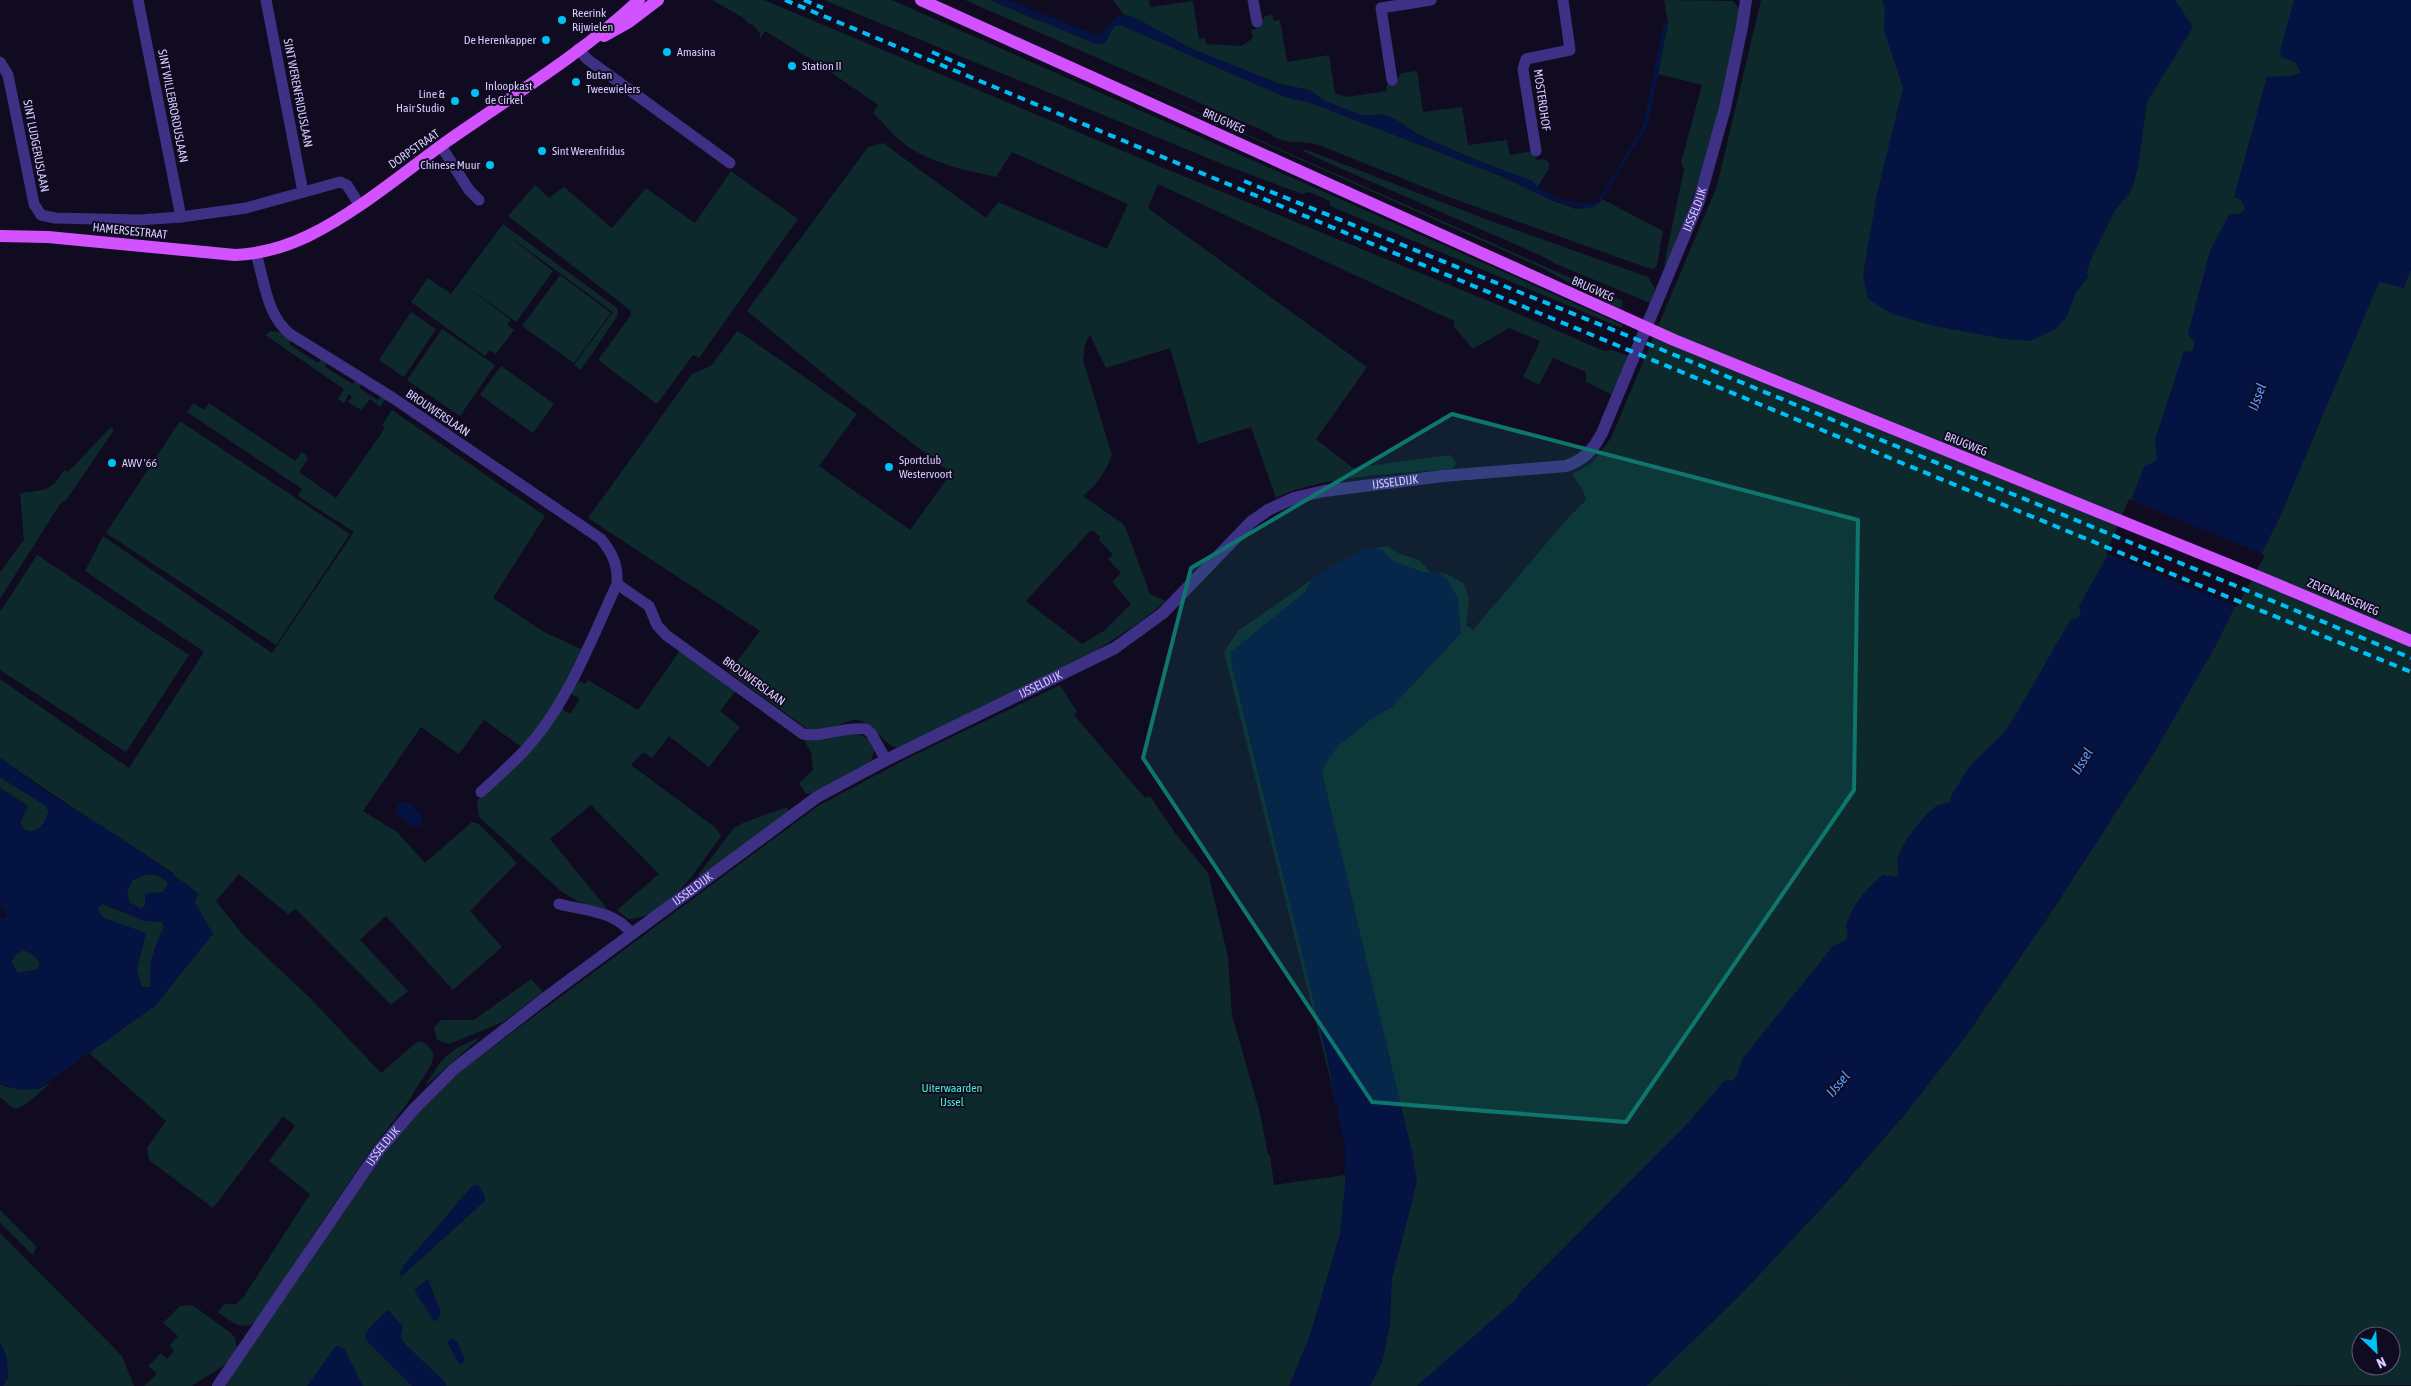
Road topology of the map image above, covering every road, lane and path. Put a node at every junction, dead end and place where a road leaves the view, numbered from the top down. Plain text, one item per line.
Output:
1 (138, 0) edge
2 (266, 0) edge
3 (658, 0) edge
4 (921, 0) edge
5 (1253, 0) edge
6 (1431, 0) edge
7 (1562, 0) edge
8 (1746, 0) edge
9 (642, 3) edge
10 (1257, 22) dead end
11 (582, 46) junction
12 (0, 62) edge
13 (1392, 80) dead end
14 (441, 146) junction
15 (1536, 151) dead end
16 (730, 163) dead end
17 (303, 192) junction
18 (479, 200) dead end
19 (359, 204) junction
20 (181, 217) junction
21 (0, 236) edge
22 (256, 254) junction
23 (2264, 579) joint
24 (617, 584) junction
25 (2411, 641) edge
26 (886, 760) junction
27 (481, 792) dead end
28 (558, 904) dead end
29 (632, 934) junction
30 (218, 1386) edge

1 - 20 street, SINT WILLEBRORDUSLAAN
2 - 17 street, SINT WERENFRIDUSLAAN
3 - 9 main road, DORPSTRAAT
4 - 23 main road, BRUGWEG
5 - 10 street
6 - 13 street
7 - 15 street, MOSTERDHOF
8 - 26 street, IJSSELDIJK
9 - 11 main road, DORPSTRAAT
11 - 14 main road, DORPSTRAAT
11 - 16 street
12 - 20 street, SINT LUDGERUSLAAN
14 - 18 street
14 - 19 main road, DORPSTRAAT
17 - 19 street, HAMERSESTRAAT
17 - 20 street, HAMERSESTRAAT
19 - 22 main road, DORPSTRAAT
21 - 22 main road, HAMERSESTRAAT
22 - 24 street, BROUWERSLAAN
23 - 25 main road, ZEVENAARSEWEG
24 - 26 street, BROUWERSLAAN
24 - 27 street
26 - 29 street, IJSSELDIJK
28 - 29 street
29 - 30 street, IJSSELDIJK

